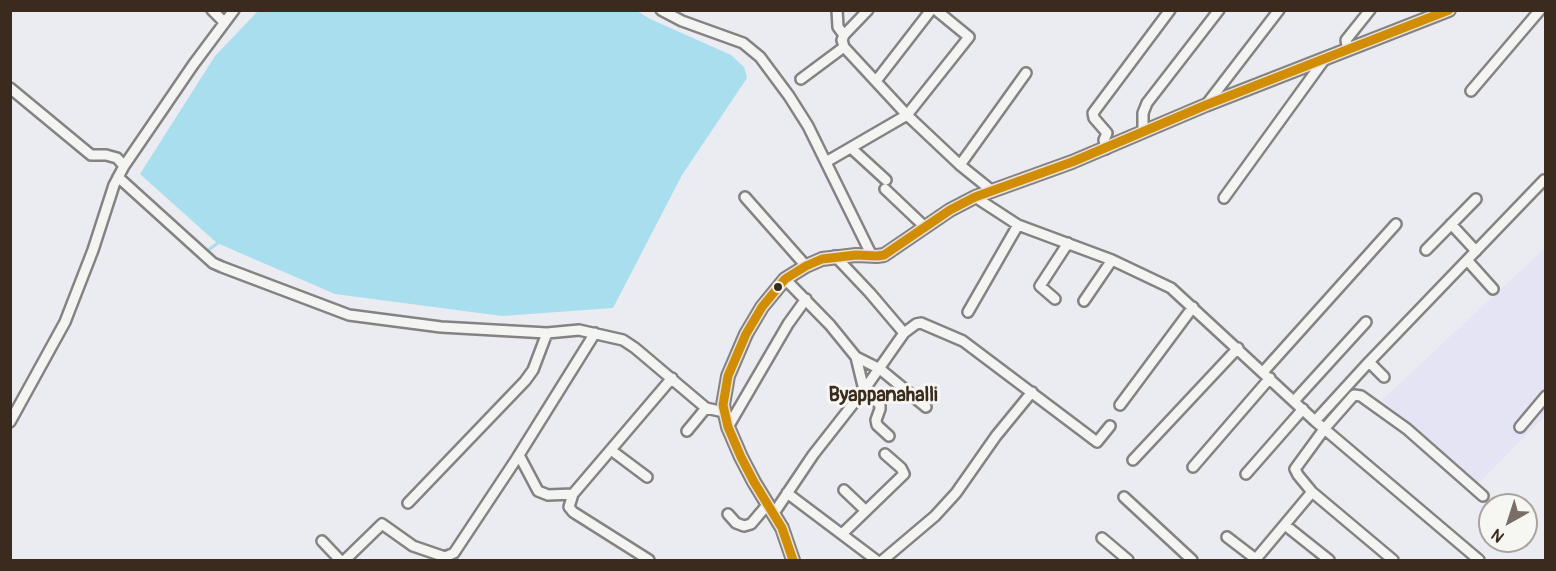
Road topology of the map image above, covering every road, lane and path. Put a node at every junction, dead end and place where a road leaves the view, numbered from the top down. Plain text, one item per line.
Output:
1 (212, 10) edge
2 (234, 10) edge
3 (661, 10) edge
4 (837, 10) edge
5 (868, 10) edge
6 (934, 10) edge
7 (1170, 10) edge
8 (1219, 10) edge
9 (1279, 10) edge
10 (1370, 10) edge
11 (1449, 10) edge
12 (1540, 10) edge
13 (672, 13) edge
14 (224, 22) junction
15 (844, 35) junction
16 (844, 47) junction
17 (1348, 50) junction
18 (1324, 60) junction
19 (1026, 73) dead end
20 (801, 79) dead end
21 (876, 81) junction
22 (10, 88) edge
23 (1471, 91) dead end
24 (1206, 105) junction
25 (907, 115) junction
26 (1143, 132) junction
27 (851, 148) junction
28 (1106, 149) junction
29 (826, 162) junction
30 (960, 165) junction
31 (124, 166) junction
32 (118, 177) junction
33 (1544, 180) edge
34 (992, 190) junction
35 (745, 197) dead end
36 (975, 197) junction
37 (1224, 198) dead end
38 (1476, 199) dead end
39 (1396, 224) dead end
40 (1451, 224) junction
41 (1018, 225) junction
42 (925, 227) junction
43 (1068, 243) junction
44 (1426, 250) dead end
45 (1476, 250) junction
46 (835, 256) junction
47 (872, 256) junction
48 (1112, 260) junction
49 (1467, 260) junction
50 (806, 266) junction
51 (785, 279) junction
52 (1493, 289) dead end
53 (806, 299) junction
54 (1055, 299) dead end
55 (1084, 301) dead end
56 (1193, 307) junction
57 (968, 312) dead end
58 (1366, 322) dead end
59 (547, 333) junction
60 (595, 333) junction
61 (904, 333) junction
62 (1238, 348) junction
63 (856, 357) junction
64 (1369, 362) junction
65 (880, 369) junction
66 (1267, 375) junction
67 (1384, 377) dead end
68 (672, 378) junction
69 (864, 390) junction
70 (1032, 392) junction
71 (1545, 396) edge
72 (1338, 397) junction
73 (1294, 401) junction
74 (1346, 404) junction
75 (1120, 405) dead end
76 (926, 407) dead end
77 (706, 408) junction
78 (1303, 409) junction
79 (724, 412) junction
80 (1315, 421) junction
81 (10, 422) edge
82 (1110, 426) dead end
83 (728, 427) junction
84 (1520, 427) dead end
85 (1325, 428) junction
86 (687, 431) dead end
87 (889, 436) dead end
88 (611, 450) junction
89 (519, 454) junction
90 (885, 454) dead end
91 (1133, 460) dead end
92 (1193, 467) dead end
93 (1246, 474) dead end
94 (647, 477) dead end
95 (844, 490) dead end
96 (1312, 492) junction
97 (787, 493) junction
98 (1480, 493) edge
99 (573, 494) junction
100 (1124, 497) dead end
101 (408, 502) dead end
102 (771, 509) junction
103 (866, 510) junction
104 (728, 514) dead end
105 (1285, 525) junction
106 (842, 534) junction
107 (1227, 537) dead end
108 (1102, 538) dead end
109 (322, 541) dead end
110 (649, 560) edge
111 (1256, 560) edge
112 (340, 561) edge
113 (345, 561) edge
114 (793, 561) edge
115 (876, 561) edge
116 (883, 561) edge
117 (1128, 561) edge
118 (1192, 561) edge
119 (1329, 561) edge
120 (1393, 561) edge
121 (1479, 561) edge

1 - 14 street
2 - 14 street
3 - 13 street
4 - 15 street
5 - 15 street
6 - 21 street
6 - 25 street
7 - 28 street
8 - 26 street
9 - 24 street
10 - 17 street
11 - 17 main road
12 - 23 street
13 - 29 street
14 - 31 street
15 - 16 street
16 - 20 street
16 - 21 street
17 - 18 main road
18 - 24 main road
18 - 37 street
19 - 30 street
21 - 25 street
22 - 31 street
24 - 26 main road
25 - 27 street
25 - 30 street
26 - 28 main road
27 - 29 street
27 - 42 street
28 - 34 main road
29 - 47 street
30 - 34 street
31 - 32 street
32 - 59 street
32 - 81 street
33 - 45 street
34 - 36 main road
35 - 50 street
36 - 41 street
36 - 42 main road
38 - 40 street
39 - 66 street
40 - 44 street
40 - 45 street
41 - 43 street
41 - 57 street
42 - 47 main road
43 - 48 street
43 - 54 street
45 - 49 street
46 - 47 main road
46 - 50 main road
46 - 61 street
48 - 55 street
48 - 56 street
49 - 52 street
49 - 64 street
50 - 51 main road
51 - 53 street
51 - 79 main road
53 - 63 street
53 - 83 street
56 - 62 street
56 - 75 street
58 - 73 street
59 - 60 street
59 - 101 street
60 - 68 street
60 - 89 street
61 - 65 street
61 - 70 street
62 - 66 street
62 - 91 street
63 - 65 street
63 - 69 street
64 - 67 street
64 - 72 street
65 - 69 street
65 - 76 street
66 - 73 street
66 - 92 street
68 - 77 street
68 - 88 street
69 - 87 street
69 - 97 street
70 - 82 street
70 - 116 street
71 - 84 street
72 - 74 street
72 - 80 street
73 - 78 street
74 - 85 street
74 - 98 street
77 - 79 street
77 - 86 street
78 - 80 street
78 - 93 street
79 - 83 main road
80 - 85 street
83 - 102 main road
85 - 96 street
85 - 121 street
88 - 94 street
88 - 99 street
89 - 99 street
89 - 113 street
90 - 103 street
95 - 103 street
96 - 105 street
96 - 120 street
97 - 102 street
97 - 106 street
99 - 110 street
100 - 118 street
102 - 104 street
102 - 114 main road
103 - 106 street
105 - 111 street
105 - 119 street
106 - 115 street
107 - 111 street
108 - 117 street
109 - 112 street

